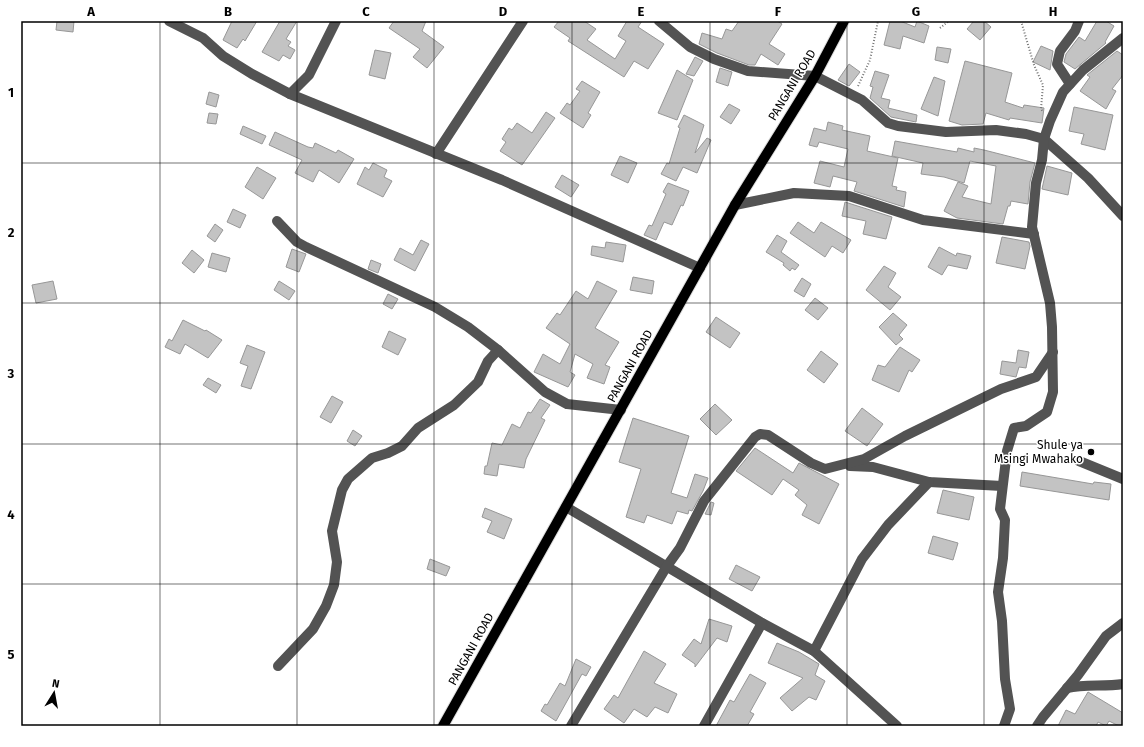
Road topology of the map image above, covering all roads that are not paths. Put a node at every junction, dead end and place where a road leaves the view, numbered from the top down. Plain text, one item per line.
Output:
1 (169, 21) edge
2 (336, 21) edge
3 (523, 21) edge
4 (659, 21) edge
5 (844, 21) edge
6 (1079, 21) edge
7 (1123, 38) edge
8 (815, 76) junction
9 (1070, 84) junction
10 (290, 94) junction
11 (1044, 139) junction
12 (436, 154) junction
13 (735, 205) junction
14 (1123, 216) edge
15 (277, 220) dead end
16 (1034, 234) junction
17 (700, 268) junction
18 (498, 350) junction
19 (1053, 352) junction
20 (621, 410) junction
21 (1080, 461) dead end
22 (842, 465) junction
23 (1123, 479) edge
24 (929, 482) junction
25 (1002, 486) junction
26 (566, 508) junction
27 (667, 566) junction
28 (762, 623) junction
29 (1123, 623) edge
30 (814, 651) junction
31 (278, 666) dead end
32 (1123, 684) edge
33 (1067, 688) junction
34 (443, 726) edge
35 (572, 726) edge
36 (704, 726) edge
37 (897, 726) edge
38 (1004, 726) edge
39 (1037, 726) edge

1 - 10 street
2 - 10 street
3 - 12 street
4 - 8 street
5 - 8 main road, PANGANI ROAD
6 - 9 street
7 - 9 street
8 - 11 street
8 - 13 main road, PANGANI ROAD
9 - 11 street
10 - 12 street
11 - 14 street
11 - 16 street
12 - 17 street
13 - 16 street
13 - 17 main road, PANGANI ROAD
15 - 18 street
16 - 19 street
17 - 20 main road, PANGANI ROAD
18 - 20 street
18 - 31 street
19 - 22 street
19 - 25 street
20 - 26 main road, PANGANI ROAD
21 - 23 street
22 - 24 street
22 - 27 street
24 - 25 street
24 - 30 street
25 - 38 street
26 - 27 street
26 - 34 main road, PANGANI ROAD
27 - 28 street
27 - 35 street
28 - 30 street
28 - 36 street
29 - 33 street
30 - 37 street
32 - 33 street
33 - 39 street

